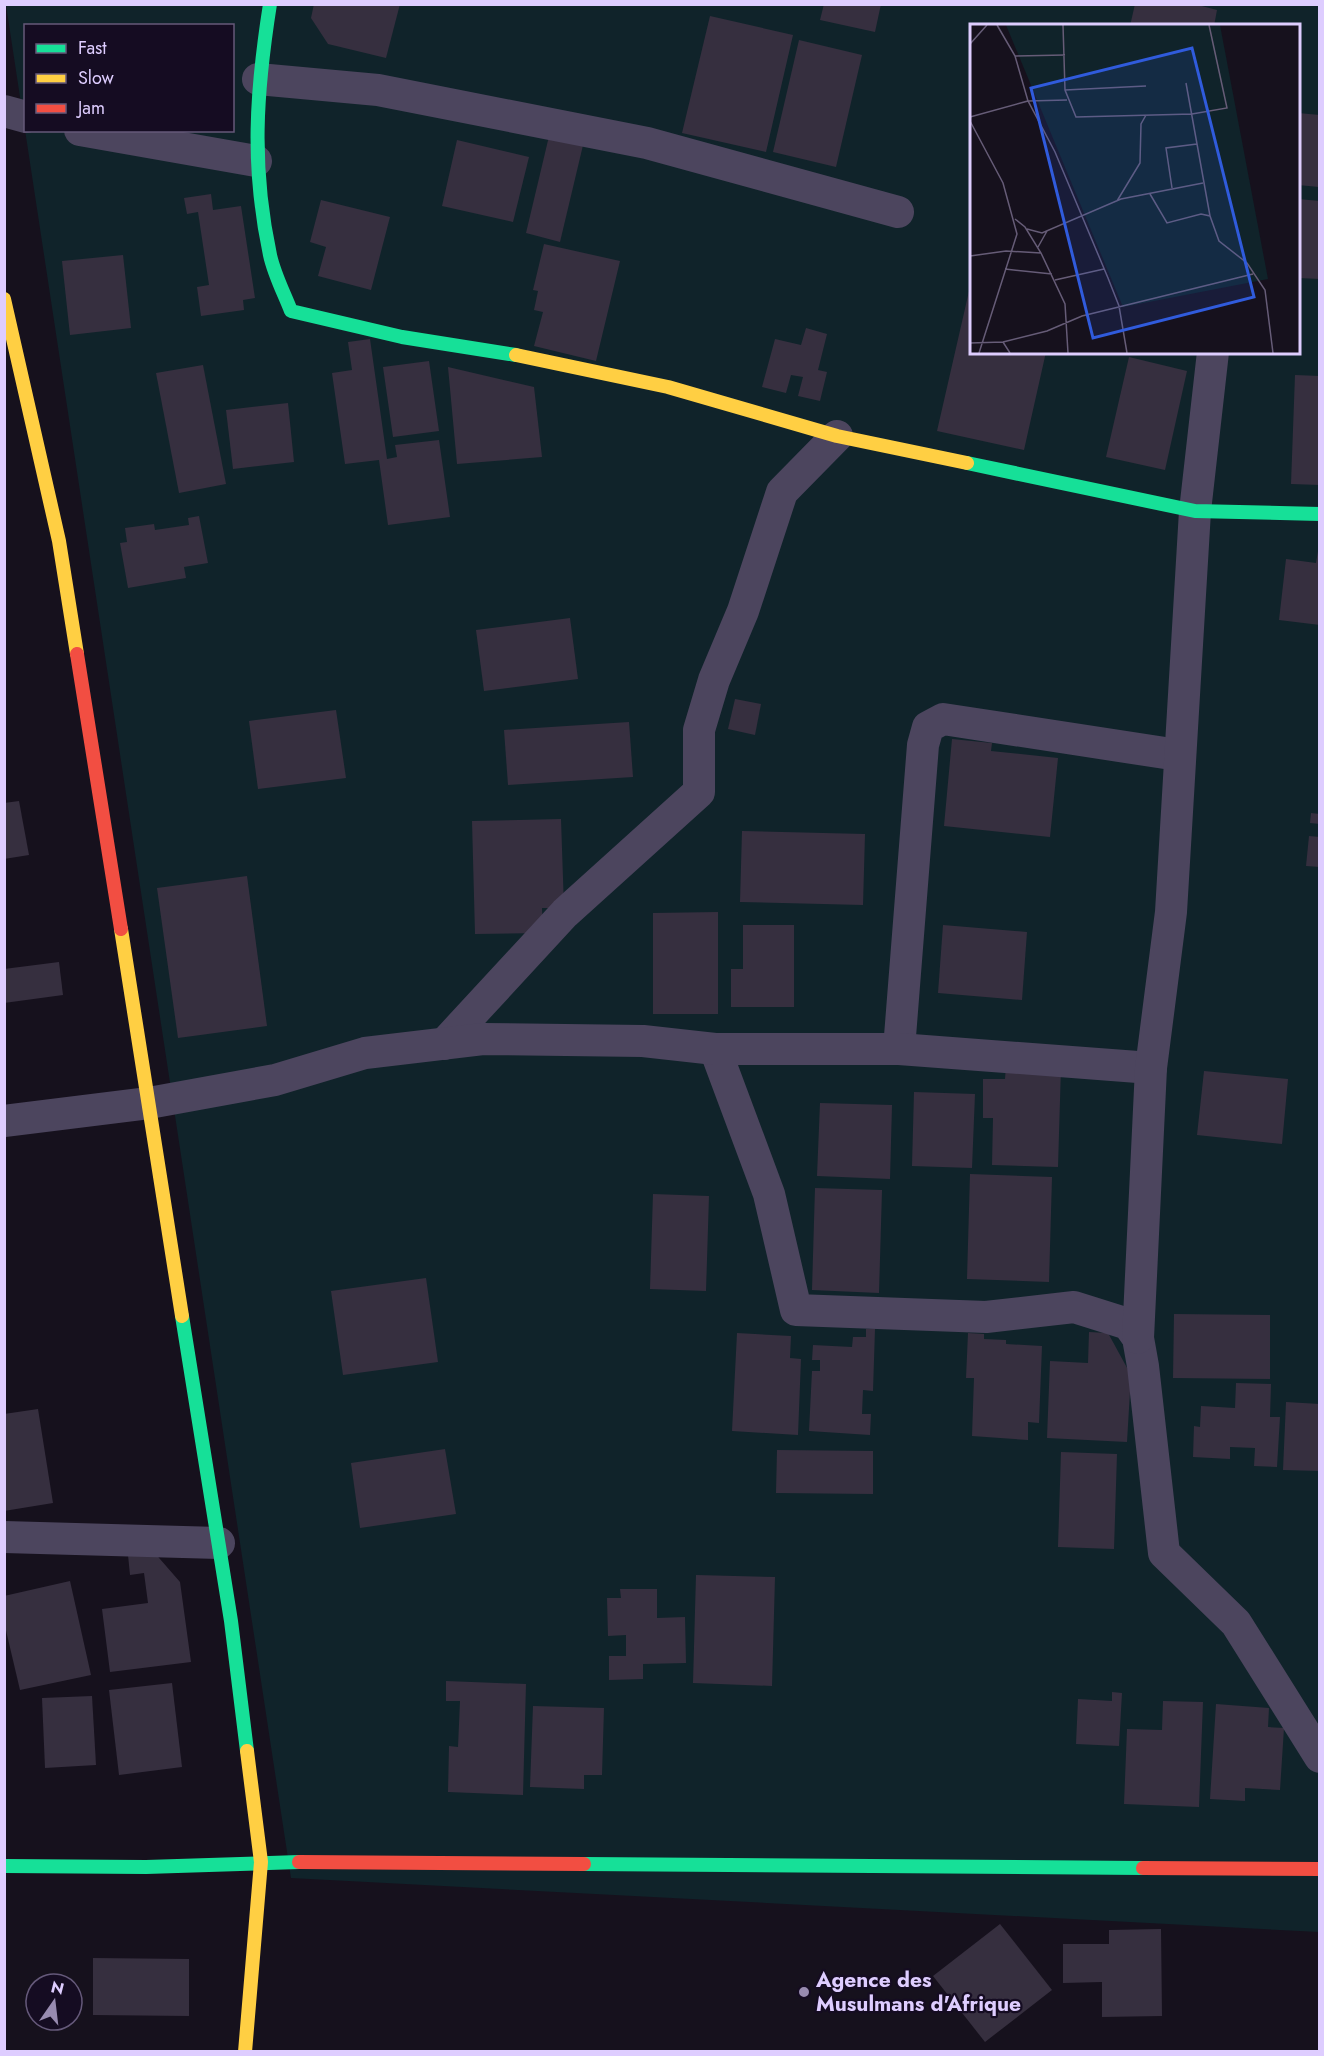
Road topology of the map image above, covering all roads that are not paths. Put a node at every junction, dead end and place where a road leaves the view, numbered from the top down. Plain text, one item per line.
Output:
1 (270, 4) edge
2 (258, 79) junction
3 (4, 111) edge
4 (24, 116) edge
5 (91, 132) edge
6 (256, 161) junction
7 (898, 212) dead end
8 (4, 299) edge
9 (1213, 354) edge
10 (837, 436) junction
11 (1195, 511) junction
12 (1320, 514) edge
13 (1178, 755) junction
14 (444, 1044) junction
15 (715, 1049) junction
16 (899, 1049) junction
17 (1152, 1068) junction
18 (149, 1103) junction
19 (4, 1121) edge
20 (1138, 1338) junction
21 (4, 1537) edge
22 (219, 1543) junction
23 (1320, 1757) edge
24 (261, 1862) junction
25 (4, 1866) edge
26 (1320, 1869) edge
27 (246, 2052) edge

1 - 2 street
2 - 6 street
2 - 7 street
3 - 4 street
5 - 6 street
6 - 10 street
8 - 18 street
9 - 11 street
10 - 11 street
10 - 14 street
11 - 12 street
11 - 13 street
13 - 16 street
13 - 17 street
14 - 15 street
14 - 18 street
15 - 16 street
15 - 20 street
16 - 17 street
17 - 20 street
18 - 19 street
18 - 22 street
20 - 23 street
21 - 22 street
22 - 24 street
24 - 25 street
24 - 26 street
24 - 27 street

